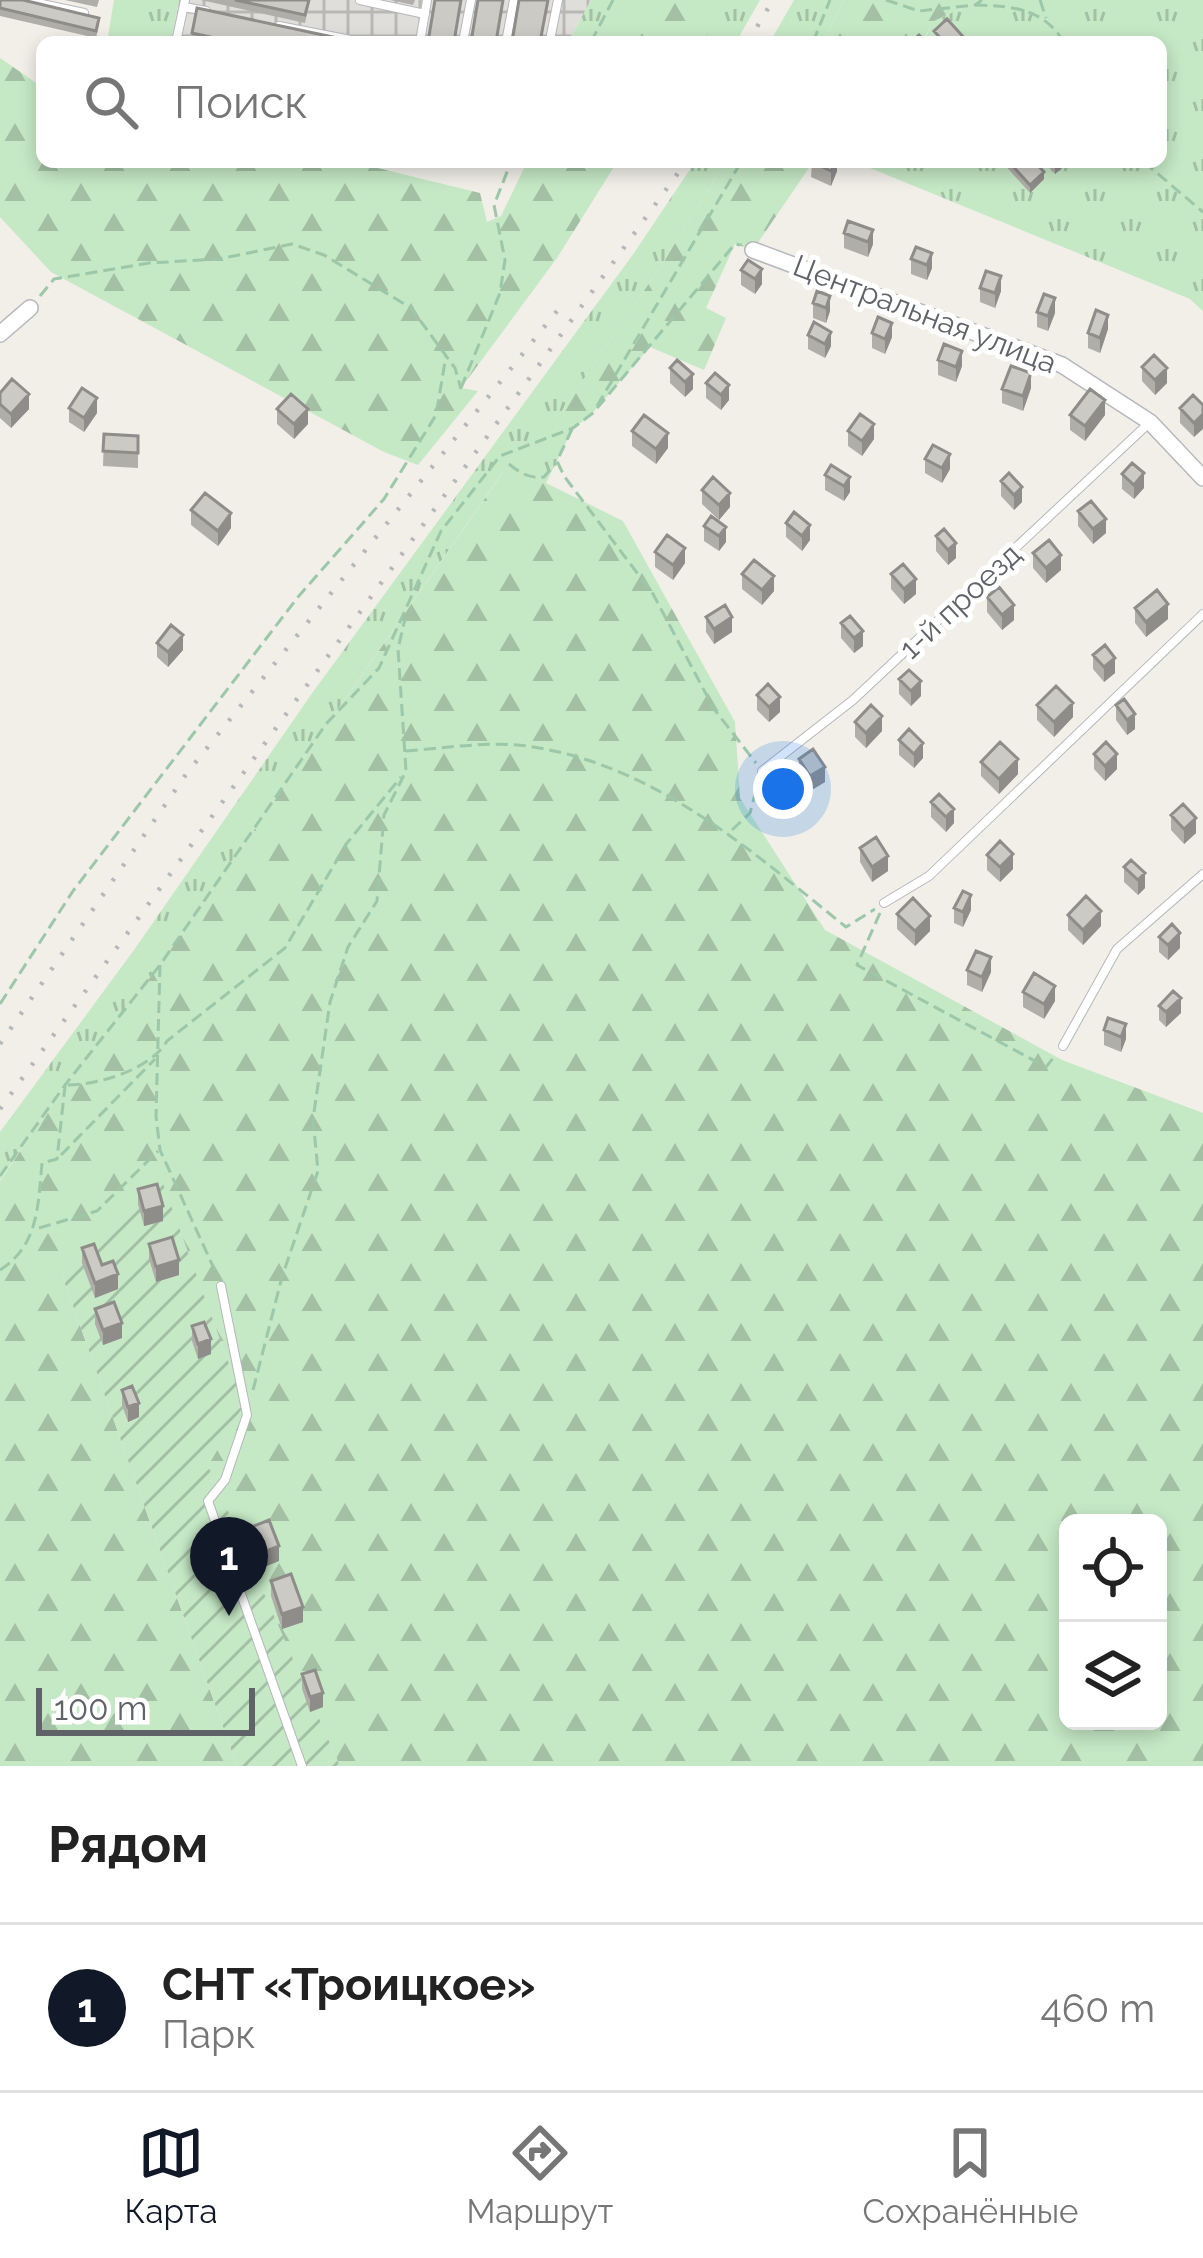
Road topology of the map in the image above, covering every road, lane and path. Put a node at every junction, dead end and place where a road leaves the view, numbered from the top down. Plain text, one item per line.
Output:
1 (24, 0) edge
2 (360, 0) edge
3 (427, 0) edge
4 (471, 0) edge
5 (514, 0) edge
6 (558, 0) edge
7 (613, 0) edge
8 (830, 0) edge
9 (886, 0) edge
10 (982, 0) edge
11 (1040, 0) edge
12 (184, 3) edge
13 (975, 4) junction
14 (84, 13) edge
15 (424, 14) junction
16 (228, 16) edge
17 (1047, 20) junction
18 (272, 25) edge
19 (551, 35) dead end
20 (177, 36) edge
21 (330, 36) edge
22 (421, 36) edge
23 (465, 36) edge
24 (507, 36) edge
25 (594, 36) edge
26 (815, 36) edge
27 (1059, 36) edge
28 (509, 168) edge
29 (737, 168) edge
30 (1151, 168) edge
31 (1203, 212) edge
32 (753, 250) joint
33 (30, 308) joint
34 (0, 334) edge
35 (446, 356) junction
36 (593, 413) junction
37 (1150, 422) junction
38 (573, 428) junction
39 (557, 461) junction
40 (509, 464) dead end
41 (1203, 478) edge
42 (407, 611) junction
43 (1203, 614) edge
44 (406, 751) junction
45 (406, 771) junction
46 (762, 771) junction
47 (729, 833) junction
48 (1203, 874) edge
49 (884, 903) junction
50 (160, 965) junction
51 (0, 1004) edge
52 (1063, 1046) joint
53 (160, 1053) junction
54 (65, 1085) junction
55 (160, 1150) junction
56 (57, 1159) junction
57 (0, 1165) edge
58 (8, 1166) junction
59 (0, 1176) edge
60 (36, 1229) junction
61 (0, 1270) edge
62 (221, 1286) joint
63 (247, 1415) junction
64 (302, 1766) edge

1 - 14 lane
2 - 15 lane
3 - 15 lane
4 - 23 lane
5 - 24 lane
6 - 19 lane
7 - 25 path
8 - 26 path
9 - 13 path
10 - 13 path
11 - 17 path
12 - 16 lane
12 - 20 lane
13 - 17 path
15 - 22 lane
17 - 27 path
18 - 21 lane
28 - 35 path
29 - 36 path
30 - 31 path
32 - 36 path
32 - 37 street, Центральная улица
33 - 34 street
33 - 35 path
35 - 51 path
36 - 38 path
37 - 41 street, Центральная улица
37 - 46 lane, 1-й проезд
38 - 39 path
38 - 42 path
39 - 40 path
39 - 46 path
42 - 44 path
42 - 50 path
43 - 49 lane
44 - 45 path
44 - 47 path
45 - 53 path
45 - 63 path
46 - 47 path
47 - 49 path
48 - 52 lane
49 - 52 path
50 - 53 path
50 - 54 path
53 - 54 path
53 - 55 path
53 - 56 path
54 - 56 path
54 - 58 path
55 - 60 path
55 - 62 path
56 - 60 path
57 - 58 path
58 - 59 path
60 - 61 path
62 - 63 lane
63 - 64 lane

